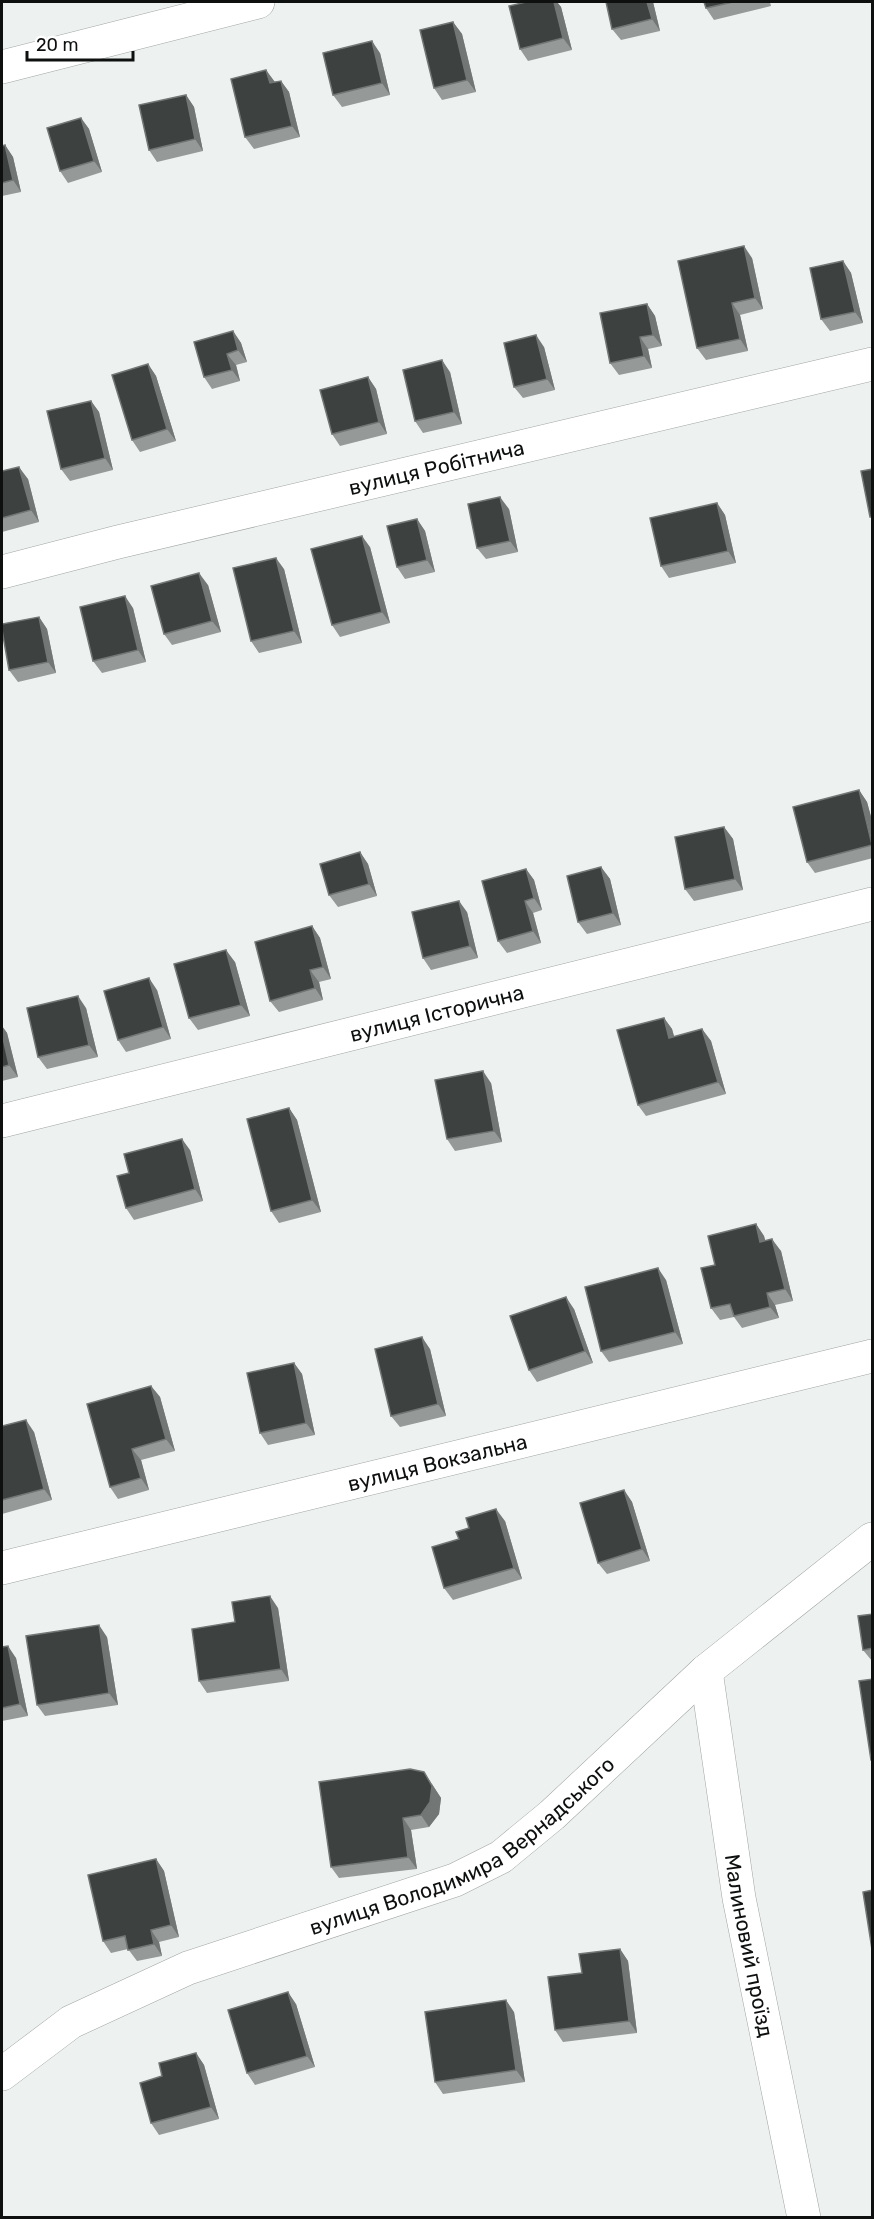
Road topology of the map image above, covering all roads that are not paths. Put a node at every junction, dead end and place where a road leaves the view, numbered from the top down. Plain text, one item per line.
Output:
1 (258, 2) edge
2 (2, 67) edge
3 (873, 364) edge
4 (2, 572) edge
5 (873, 904) edge
6 (2, 1121) edge
7 (873, 1356) edge
8 (873, 1539) edge
9 (2, 1568) edge
10 (706, 1671) junction
11 (2, 2074) edge
12 (804, 2217) edge

1 - 2 street
3 - 4 street, вулиця Робітнича
5 - 6 street, вулиця Історична
7 - 9 street, вулиця Вокзальна
8 - 10 street, вулиця Володимира Вернадського
10 - 11 street, вулиця Володимира Вернадського
10 - 12 street, Малиновий проїзд

